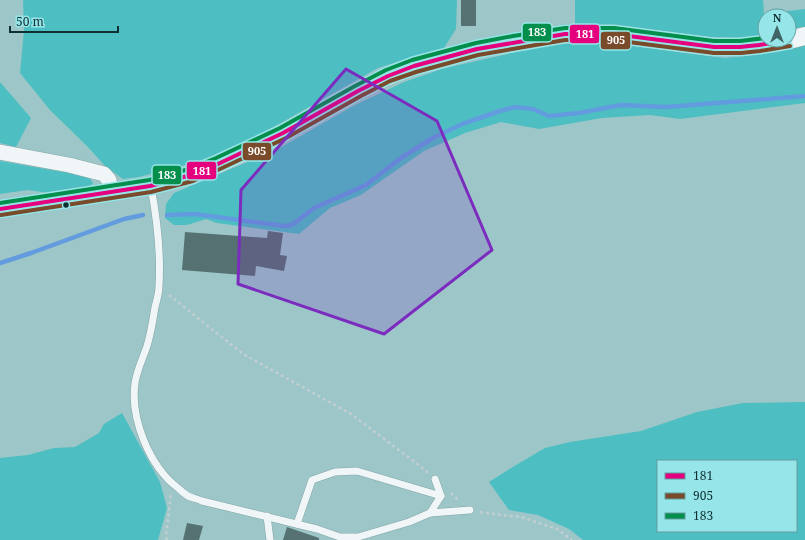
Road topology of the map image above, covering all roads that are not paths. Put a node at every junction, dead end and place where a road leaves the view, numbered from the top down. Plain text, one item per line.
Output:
1 (757, 46) edge
2 (0, 152) edge
3 (150, 186) junction
4 (111, 191) junction
5 (0, 209) edge
6 (435, 479) road end
7 (440, 496) junction
8 (470, 510) road end
9 (430, 514) junction
10 (267, 516) junction
11 (297, 524) junction
12 (352, 539) edge
13 (270, 540) edge

1 - 3 street
2 - 4 street
3 - 4 street
3 - 10 lane
4 - 5 street
6 - 7 lane
7 - 9 lane
7 - 11 lane
8 - 9 lane
9 - 12 lane
10 - 11 lane
10 - 13 lane
11 - 12 lane

